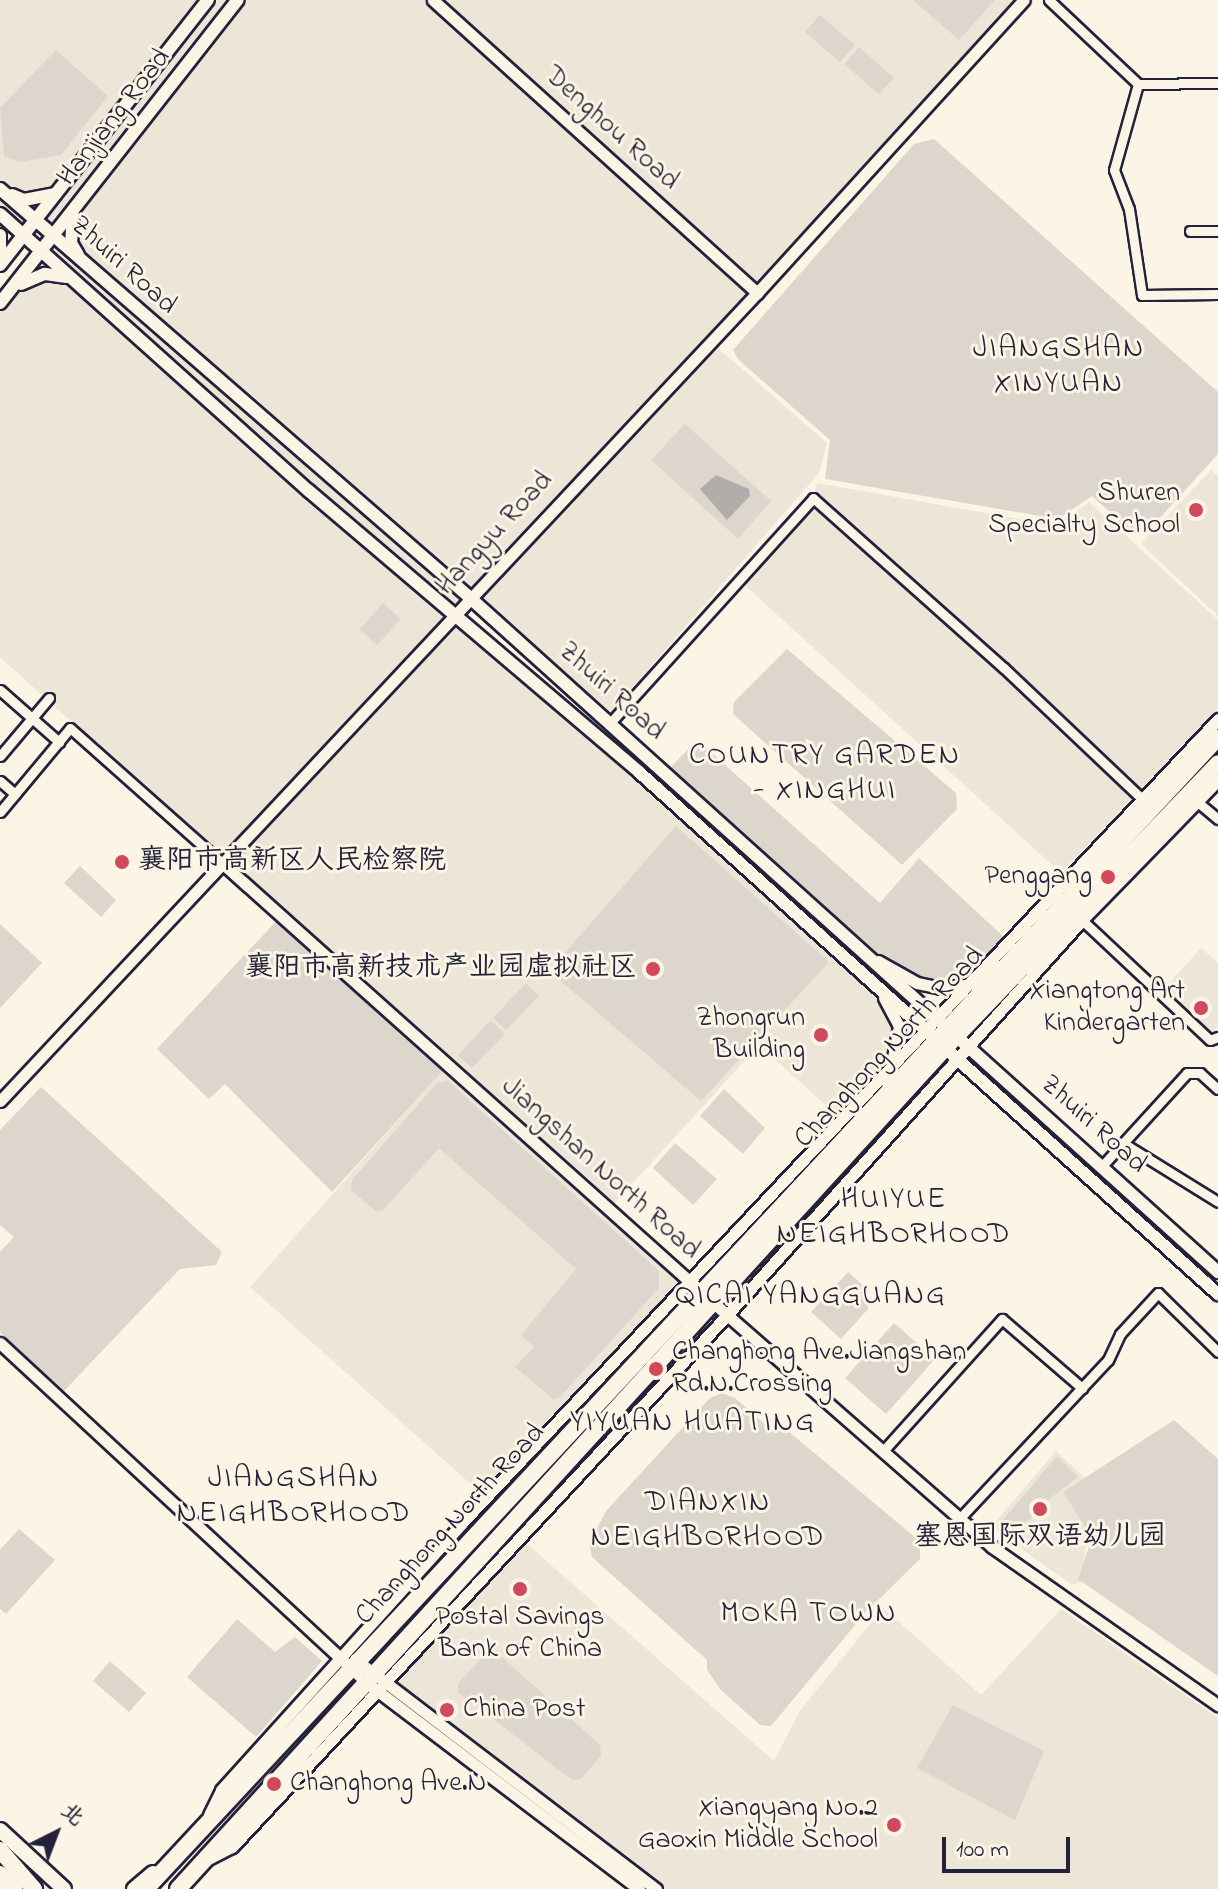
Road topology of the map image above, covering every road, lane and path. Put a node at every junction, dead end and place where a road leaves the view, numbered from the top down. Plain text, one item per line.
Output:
1 (208, 0) edge
2 (238, 0) edge
3 (433, 0) edge
4 (1024, 0) edge
5 (1049, 0) edge
6 (1218, 83) edge
7 (1138, 84) junction
8 (2, 191) edge
9 (55, 194) junction
10 (74, 211) junction
11 (0, 214) edge
12 (35, 220) junction
13 (1190, 231) dead end
14 (1218, 231) edge
15 (0, 235) edge
16 (23, 235) junction
17 (53, 237) junction
18 (0, 252) edge
19 (42, 252) junction
20 (81, 261) junction
21 (0, 265) edge
22 (71, 278) junction
23 (12, 291) junction
24 (757, 293) junction
25 (1218, 294) edge
26 (0, 303) edge
27 (468, 596) junction
28 (455, 611) junction
29 (0, 690) edge
30 (49, 698) dead end
31 (32, 718) junction
32 (1218, 719) edge
33 (610, 723) junction
34 (1218, 738) edge
35 (59, 742) junction
36 (0, 756) edge
37 (1218, 763) edge
38 (1218, 780) edge
39 (0, 781) edge
40 (15, 794) junction
41 (1193, 798) junction
42 (1145, 803) junction
43 (0, 812) edge
44 (1218, 819) edge
45 (223, 864) junction
46 (1082, 920) junction
47 (875, 960) junction
48 (1004, 962) junction
49 (867, 976) junction
50 (960, 987) junction
51 (947, 1036) junction
52 (1218, 1037) edge
53 (895, 1058) junction
54 (887, 1089) junction
55 (1218, 1089) edge
56 (0, 1101) edge
57 (1123, 1143) junction
58 (1102, 1166) junction
59 (1218, 1202) edge
60 (1218, 1272) edge
61 (696, 1287) junction
62 (1218, 1294) edge
63 (722, 1309) junction
64 (0, 1343) edge
65 (1218, 1352) edge
66 (1082, 1388) junction
67 (883, 1451) junction
68 (960, 1518) junction
69 (353, 1662) junction
70 (375, 1682) junction
71 (1218, 1705) edge
72 (0, 1830) edge
73 (0, 1850) edge
74 (179, 1853) junction
75 (45, 1869) junction
76 (0, 1874) edge
77 (14, 1889) edge
78 (34, 1889) edge
79 (64, 1889) edge
80 (72, 1889) edge
81 (134, 1889) edge
82 (146, 1889) edge
83 (180, 1889) edge
84 (639, 1889) edge
85 (656, 1889) edge

1 - 9 main road, Hanjiang Road
2 - 10 main road, Hanjiang Road
3 - 24 street, Denghou Road
4 - 24 street, Hangyu Road
5 - 7 street
6 - 7 street
7 - 25 street
8 - 9 main road
8 - 12 main road, Zhuiri Road
9 - 12 main road, Hanjiang Road
10 - 17 main road, Hanjiang Road
10 - 20 main road
11 - 16 main road, Zhuiri Road
12 - 16 main road, Hanjiang Road
12 - 17 main road, Zhuiri Road
13 - 14 street
15 - 18 main road
16 - 19 main road, Zhuiri Road
16 - 21 main road, Hanjiang Road
17 - 19 main road, Hanjiang Road
17 - 20 main road, Zhuiri Road
19 - 22 main road, Zhuiri Road
19 - 23 main road, Hanjiang Road
20 - 27 main road, Zhuiri Road
22 - 23 main road
22 - 28 main road, Zhuiri Road
23 - 26 main road, Hanjiang Road
24 - 27 street, Hangyu Road
27 - 28 street, Hangyu Road
27 - 33 main road, Zhuiri Road
28 - 45 street, Hangyu Road
28 - 49 main road, Zhuiri Road
29 - 31 street
30 - 31 street
31 - 35 street
31 - 36 street
32 - 42 street
33 - 42 street
33 - 47 main road, Zhuiri Road
34 - 42 highway, Changhong North Road
35 - 40 street
35 - 45 street
37 - 41 highway, Changhong North Road
38 - 41 street
39 - 40 street
40 - 43 street
41 - 44 street
41 - 46 street
41 - 51 highway, Changhong North Road
42 - 48 highway, Changhong North Road
42 - 50 street
45 - 56 street, Hangyu Road
45 - 61 street, Jiangshan North Road
46 - 51 street
46 - 52 street
47 - 50 street
47 - 51 main road, Zhuiri Road
48 - 50 street
48 - 51 highway, Changhong North Road
49 - 51 main road, Zhuiri Road
49 - 53 street
50 - 51 street
51 - 53 street
51 - 54 highway, Changhong North Road
51 - 58 main road, Zhuiri Road
51 - 62 main road, Zhuiri Road
51 - 63 highway, Changhong North Road
53 - 54 street
53 - 61 street
54 - 61 highway, Changhong North Road
55 - 57 street
57 - 58 street
57 - 59 street
58 - 60 main road, Zhuiri Road
61 - 63 street, Jiangshan North Road
61 - 69 highway, Changhong North Road
63 - 67 street, Jiangshan North Road
63 - 70 highway, Changhong North Road
64 - 69 street
65 - 66 street
66 - 67 street
66 - 68 street
67 - 68 street, Jiangshan North Road
68 - 71 street, Jiangshan North Road
69 - 70 street
69 - 74 highway, Changhong North Road
70 - 83 highway, Changhong North Road
70 - 84 street
70 - 85 street
72 - 75 main road
73 - 78 highway
74 - 81 main road
74 - 82 highway, Changhong North Road
75 - 79 main road
75 - 80 main road
76 - 77 highway

